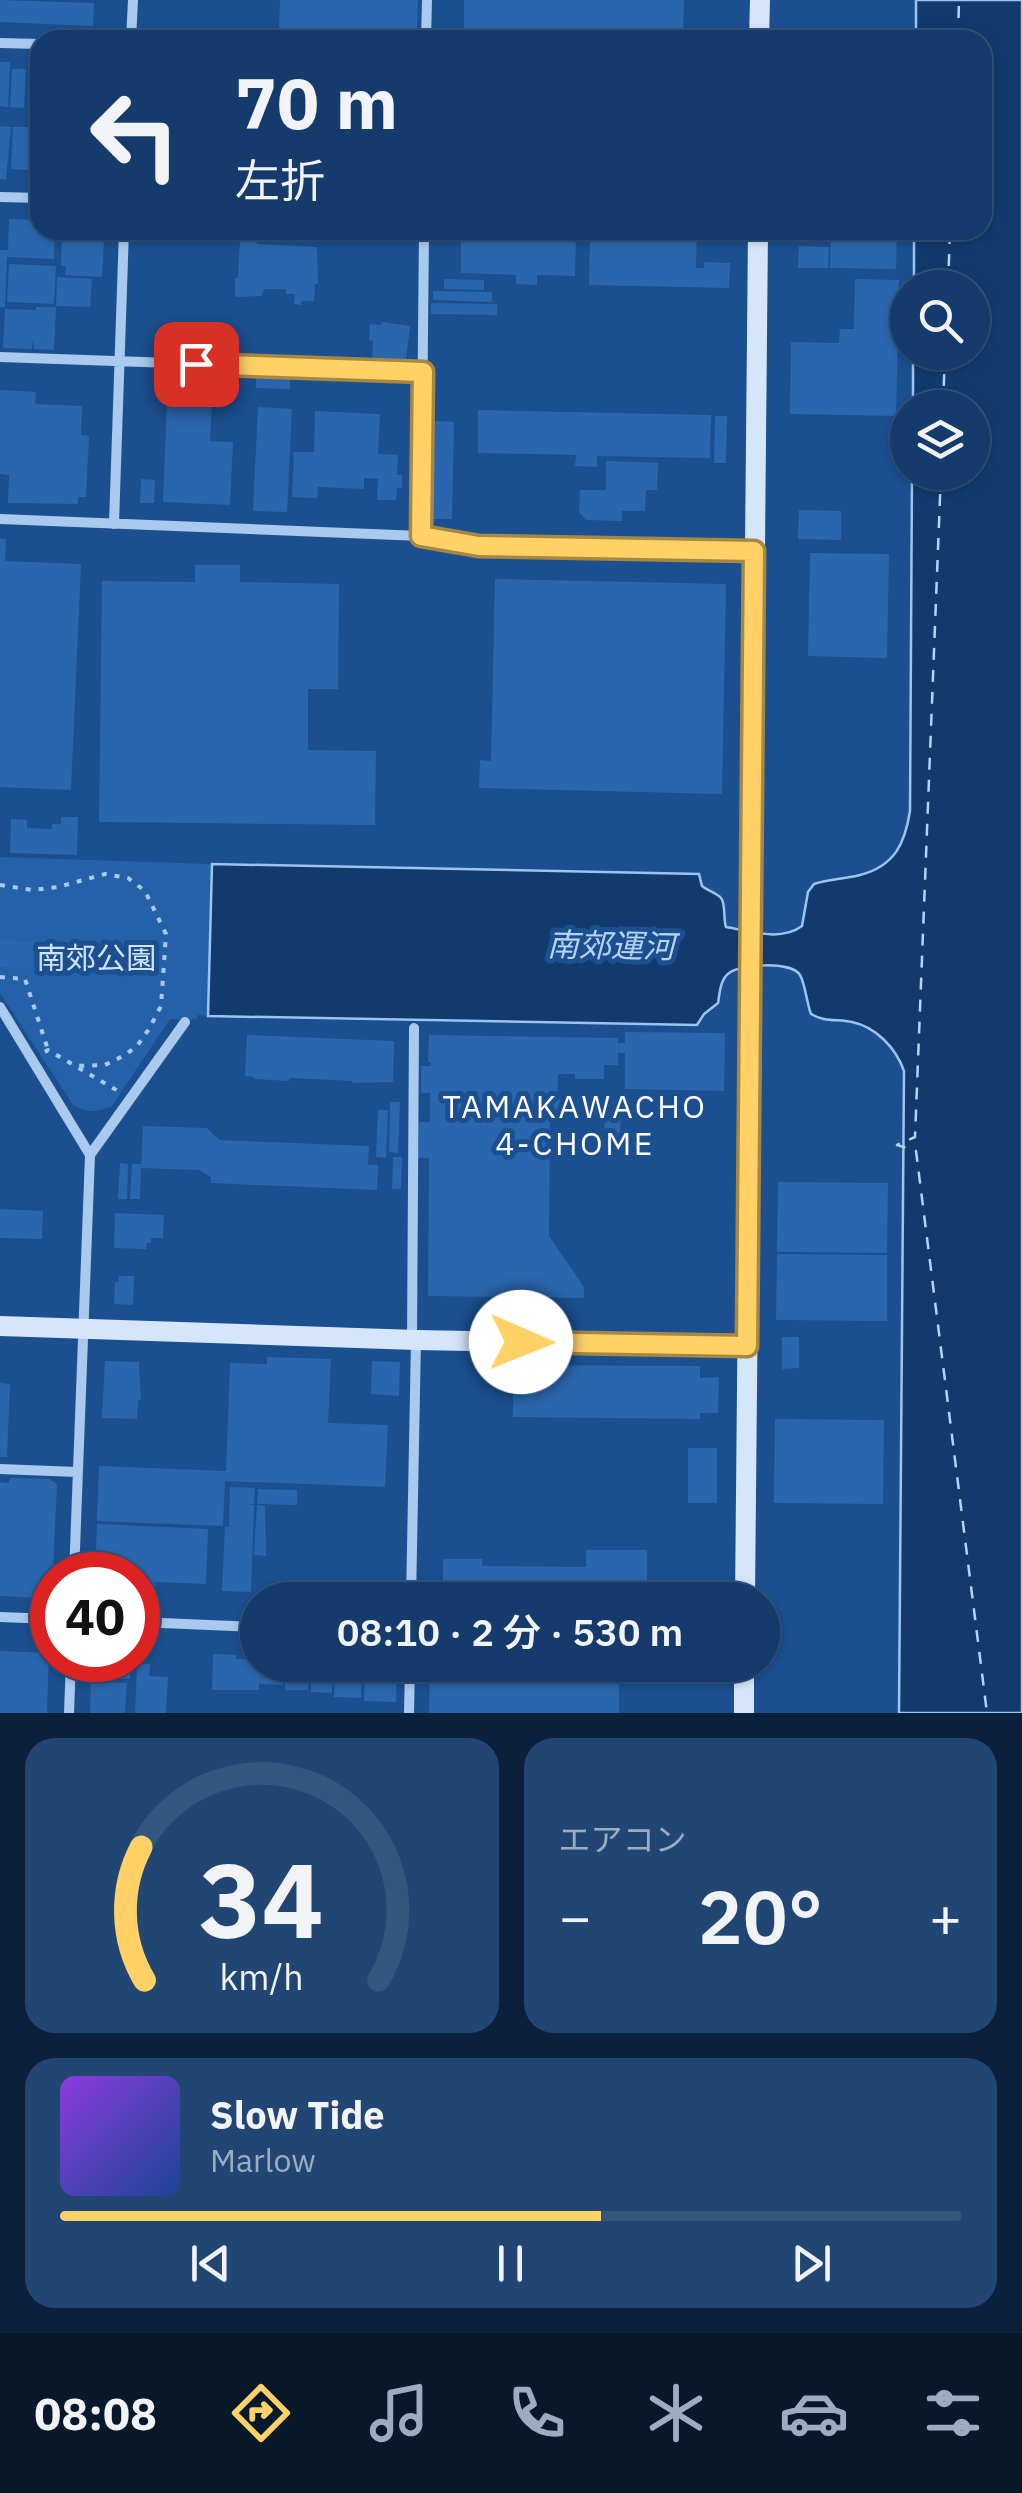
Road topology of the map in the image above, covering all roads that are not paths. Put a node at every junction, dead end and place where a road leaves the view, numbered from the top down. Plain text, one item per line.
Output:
1 (133, 0) edge
2 (427, 0) edge
3 (760, 0) edge
4 (132, 30) edge
5 (426, 30) edge
6 (760, 30) edge
7 (0, 43) edge
8 (30, 44) edge
9 (0, 197) edge
10 (30, 198) edge
11 (124, 240) edge
12 (424, 240) edge
13 (758, 240) edge
14 (0, 357) edge
15 (120, 361) junction
16 (423, 372) junction
17 (0, 519) edge
18 (114, 524) junction
19 (421, 536) junction
20 (754, 551) junction
21 (0, 1008) edge
22 (184, 1022) dead end
23 (414, 1028) dead end
24 (90, 1155) junction
25 (0, 1326) edge
26 (82, 1328) junction
27 (414, 1340) junction
28 (747, 1346) junction
29 (0, 1469) edge
30 (77, 1472) junction
31 (75, 1552) edge
32 (411, 1582) edge
33 (744, 1582) edge
34 (0, 1617) edge
35 (30, 1618) edge
36 (160, 1623) edge
37 (240, 1626) edge
38 (70, 1682) edge
39 (410, 1682) edge
40 (744, 1682) edge
41 (69, 1713) edge
42 (409, 1713) edge
43 (744, 1713) edge

1 - 4 street
2 - 5 street
3 - 6 street
7 - 8 street
9 - 10 street
11 - 15 street
12 - 16 street
13 - 20 street
14 - 15 street
15 - 16 street
15 - 18 street
16 - 19 street
17 - 18 street
18 - 19 street
19 - 20 street
20 - 28 street
21 - 24 street
22 - 24 street
23 - 27 street
24 - 26 street
25 - 26 street
26 - 27 street
26 - 30 street
27 - 28 street
27 - 32 street
28 - 33 street
29 - 30 street
30 - 31 street
34 - 35 street
36 - 37 street
38 - 41 street
39 - 42 street
40 - 43 street

